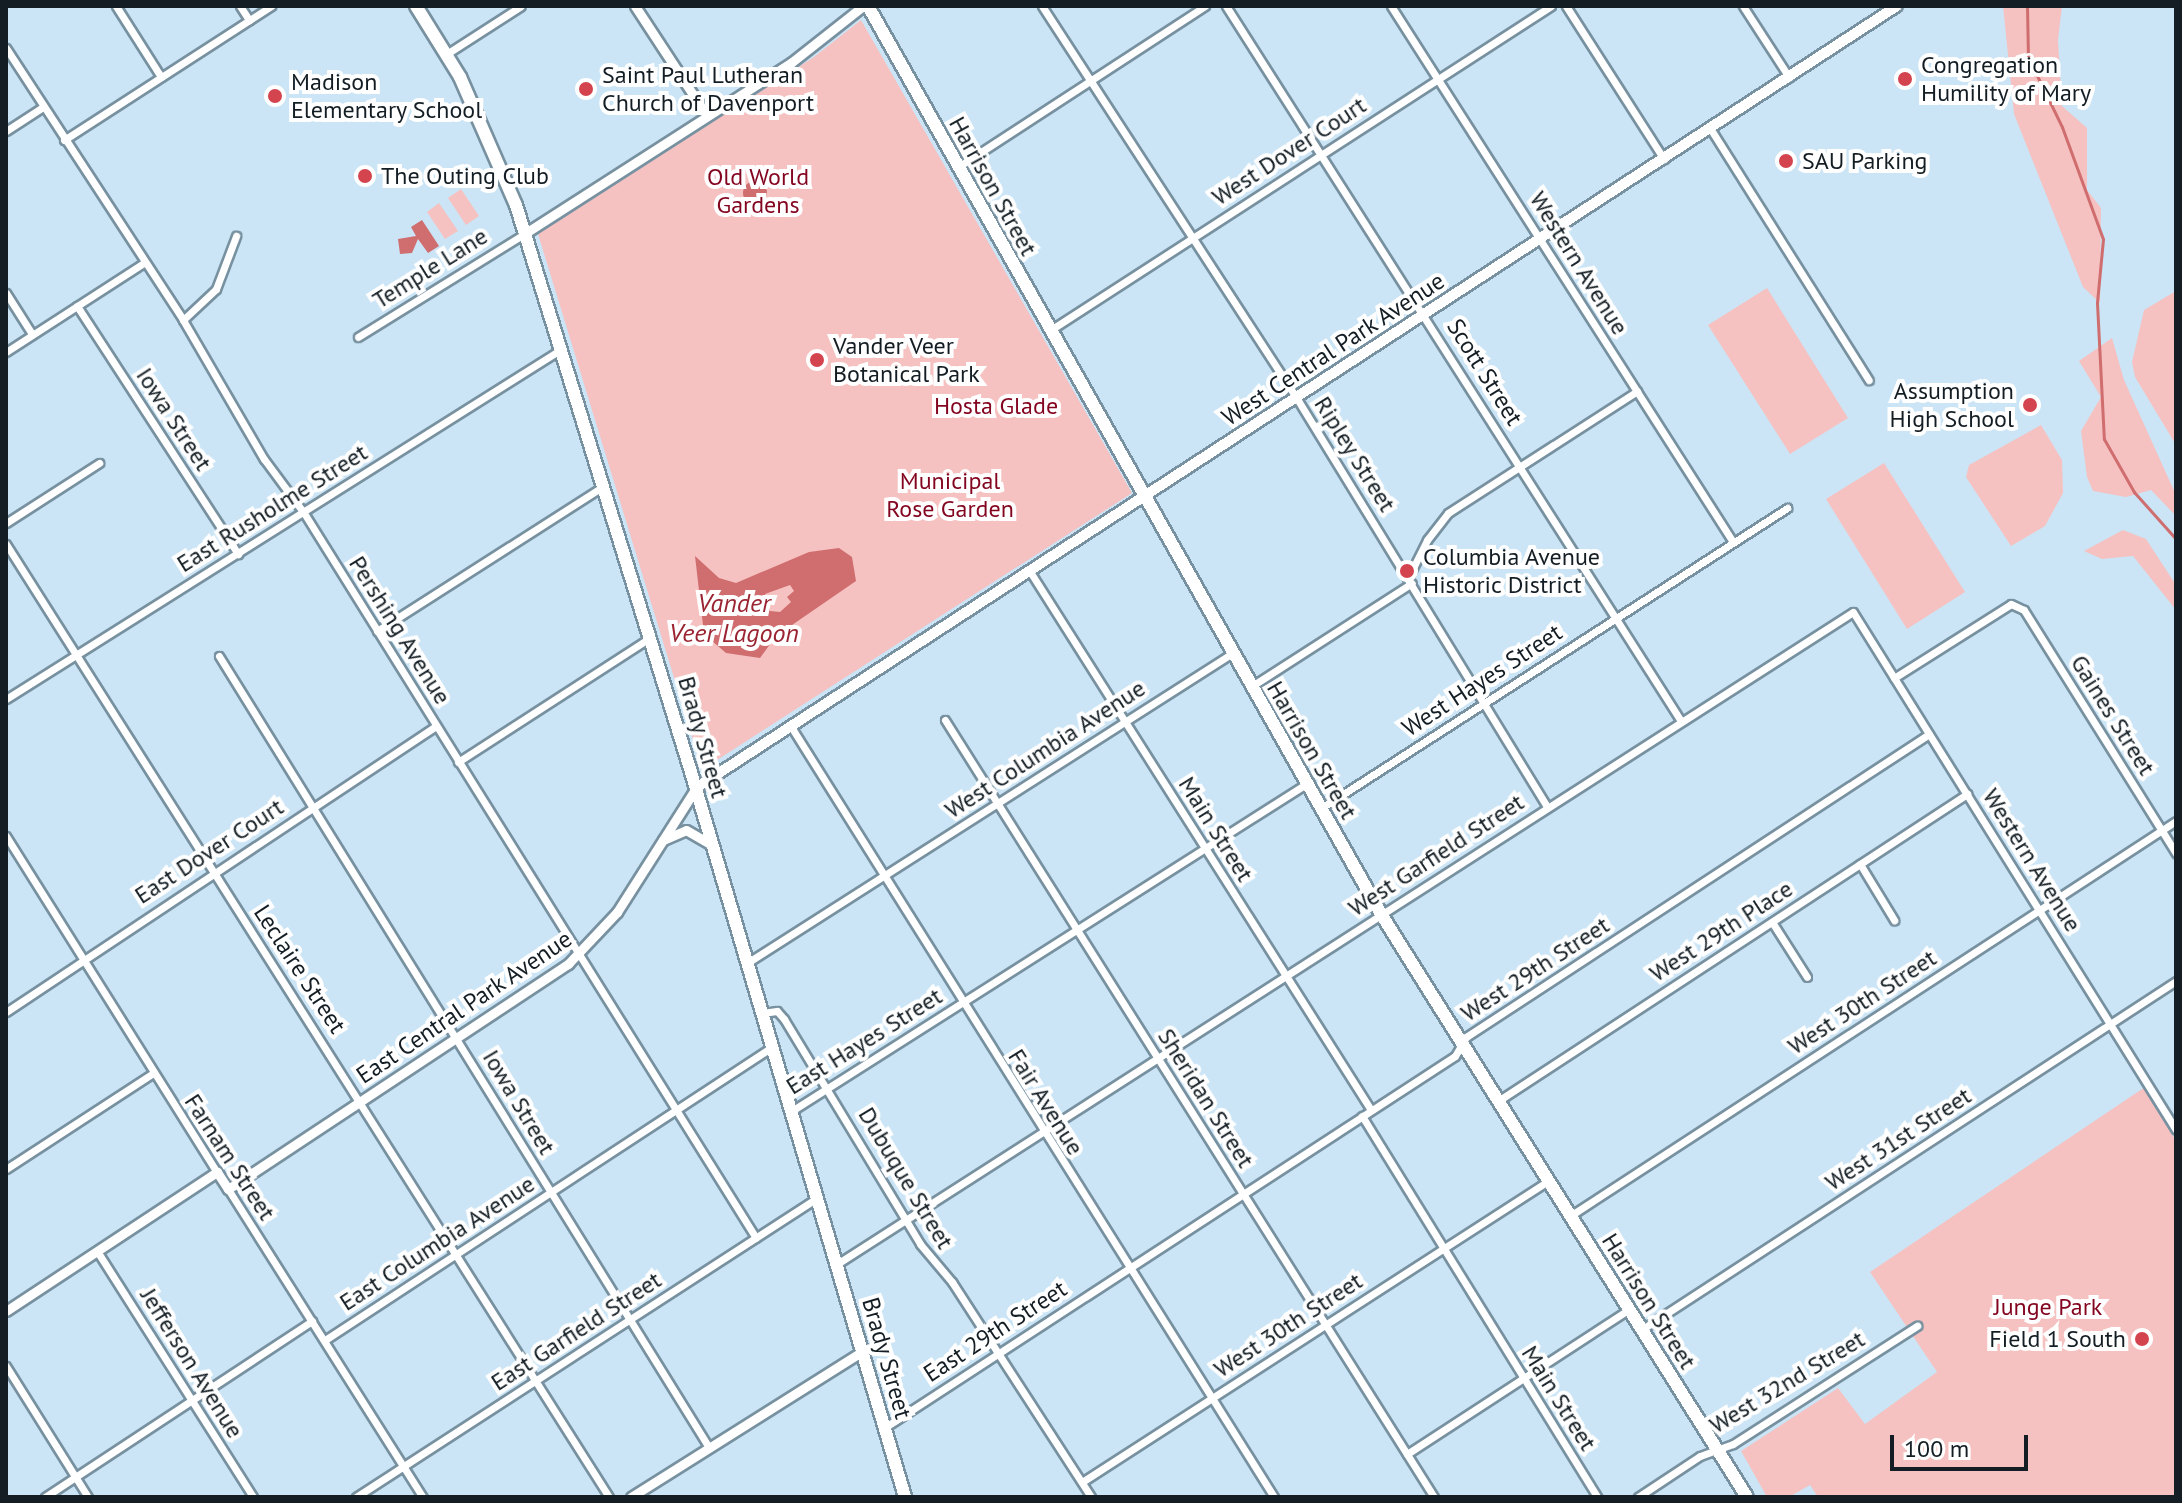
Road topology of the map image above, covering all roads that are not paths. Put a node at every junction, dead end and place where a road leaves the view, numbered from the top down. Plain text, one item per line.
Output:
1 (116, 6) edge
2 (240, 6) edge
3 (271, 6) edge
4 (416, 6) edge
5 (521, 6) edge
6 (635, 6) edge
7 (866, 6) edge
8 (1042, 6) edge
9 (1205, 6) edge
10 (1226, 6) edge
11 (1391, 6) edge
12 (1551, 6) edge
13 (1566, 6) edge
14 (1743, 6) edge
15 (1897, 6) edge
16 (249, 20) junction
17 (6, 48) edge
18 (445, 55) junction
19 (161, 77) junction
20 (1789, 77) junction
21 (1437, 80) junction
22 (1090, 81) junction
23 (43, 107) junction
24 (707, 116) junction
25 (1710, 128) junction
26 (6, 131) edge
27 (64, 140) junction
28 (1321, 155) junction
29 (1664, 159) junction
30 (957, 168) junction
31 (524, 234) junction
32 (236, 236) dead end
33 (1193, 237) junction
34 (1540, 238) junction
35 (142, 264) junction
36 (6, 293) edge
37 (77, 306) junction
38 (1424, 313) junction
39 (183, 320) junction
40 (1049, 331) junction
41 (32, 334) junction
42 (358, 337) dead end
43 (560, 350) junction
44 (6, 352) edge
45 (1869, 380) dead end
46 (1637, 391) junction
47 (1296, 397) junction
48 (99, 463) dead end
49 (1521, 465) junction
50 (602, 487) junction
51 (1144, 497) junction
52 (1787, 508) dead end
53 (304, 513) junction
54 (6, 523) edge
55 (1733, 542) junction
56 (6, 544) edge
57 (238, 554) junction
58 (1029, 570) junction
59 (1410, 581) junction
60 (1853, 612) joint
61 (1617, 617) junction
62 (377, 631) junction
63 (651, 637) junction
64 (77, 653) junction
65 (1231, 654) junction
66 (219, 656) dead end
67 (1894, 678) junction
68 (1250, 687) junction
69 (6, 699) edge
70 (1483, 702) junction
71 (945, 720) dead end
72 (1681, 721) junction
73 (1125, 722) junction
74 (790, 725) junction
75 (436, 726) junction
76 (1929, 734) junction
77 (458, 762) junction
78 (1306, 784) junction
79 (696, 788) junction
80 (1967, 794) junction
81 (997, 804) junction
82 (313, 806) junction
83 (1547, 807) junction
84 (1320, 809) junction
85 (2176, 821) edge
86 (2162, 830) junction
87 (6, 836) edge
88 (660, 842) junction
89 (712, 845) junction
90 (1205, 848) junction
91 (2176, 853) edge
92 (1860, 864) junction
93 (213, 872) junction
94 (881, 878) junction
95 (2039, 909) junction
96 (1381, 914) junction
97 (1894, 920) dead end
98 (1772, 922) junction
99 (1076, 930) junction
100 (579, 955) junction
101 (84, 960) junction
102 (747, 963) junction
103 (1286, 976) junction
104 (1807, 977) dead end
105 (2176, 981) edge
106 (960, 1004) junction
107 (6, 1012) edge
108 (762, 1013) junction
109 (2110, 1023) junction
110 (458, 1039) junction
111 (1461, 1044) junction
112 (772, 1047) junction
113 (1157, 1059) junction
114 (153, 1073) junction
115 (828, 1088) junction
116 (361, 1101) junction
117 (1497, 1102) junction
118 (1371, 1110) junction
119 (675, 1111) junction
120 (788, 1113) junction
121 (1362, 1116) junction
122 (2176, 1130) edge
123 (1041, 1132) junction
124 (6, 1169) edge
125 (217, 1172) junction
126 (1548, 1181) junction
127 (228, 1189) junction
128 (550, 1193) junction
129 (1242, 1193) junction
130 (817, 1198) junction
131 (1570, 1216) junction
132 (905, 1219) junction
133 (756, 1238) junction
134 (1442, 1249) junction
135 (97, 1251) junction
136 (456, 1255) junction
137 (837, 1264) junction
138 (1128, 1268) junction
139 (1628, 1310) junction
140 (6, 1311) edge
141 (630, 1320) junction
142 (312, 1321) junction
143 (1325, 1325) junction
144 (1917, 1326) dead end
145 (1641, 1330) junction
146 (325, 1340) junction
147 (863, 1351) junction
148 (999, 1353) junction
149 (6, 1366) edge
150 (1523, 1379) junction
151 (536, 1381) junction
152 (1212, 1398) junction
153 (192, 1400) junction
154 (884, 1428) junction
155 (708, 1446) junction
156 (1717, 1450) junction
157 (1407, 1454) junction
158 (404, 1466) junction
159 (75, 1477) junction
160 (1082, 1482) junction
161 (45, 1497) edge
162 (88, 1497) edge
163 (253, 1497) edge
164 (356, 1497) edge
165 (423, 1497) edge
166 (609, 1497) edge
167 (631, 1497) edge
168 (905, 1497) edge
169 (1091, 1497) edge
170 (1274, 1497) edge
171 (1434, 1497) edge
172 (1597, 1497) edge
173 (1638, 1497) edge
174 (1747, 1497) edge

1 - 19 street
2 - 16 street
3 - 16 street
4 - 18 highway, Brady Street
5 - 18 street
6 - 24 street
7 - 24 street
7 - 30 highway, Harrison Street
8 - 22 street, Ripley Street
9 - 22 street
10 - 28 street, Scott Street
11 - 21 street, Western Avenue
12 - 21 street, West Dover Court
13 - 29 street
14 - 20 street
15 - 20 main road, West Central Park Avenue
16 - 19 street
17 - 23 street, Pershing Avenue
18 - 31 highway, Brady Street
19 - 27 street
20 - 25 main road, West Central Park Avenue
21 - 28 street, West Dover Court
21 - 34 street, Western Avenue
22 - 30 street
22 - 33 street, Ripley Street
23 - 26 street
23 - 27 street, Pershing Avenue
24 - 31 street
25 - 29 main road, West Central Park Avenue
25 - 45 street
27 - 35 street, Pershing Avenue
28 - 33 street, West Dover Court
28 - 38 street, Scott Street
29 - 34 main road, West Central Park Avenue
30 - 40 highway, Harrison Street
31 - 42 street, Temple Lane
31 - 43 highway, Brady Street
32 - 39 street
33 - 40 street, West Dover Court
33 - 47 street, Ripley Street
34 - 38 main road, West Central Park Avenue
34 - 46 street, Western Avenue
35 - 37 street
35 - 39 street, Pershing Avenue
36 - 41 street
37 - 41 street
37 - 57 street, Iowa Street
38 - 47 main road, West Central Park Avenue
38 - 49 street, Scott Street
39 - 53 street, Pershing Avenue
40 - 51 highway, Harrison Street
41 - 44 street
43 - 50 highway, Brady Street
43 - 53 street, East Rusholme Street
46 - 49 street
46 - 55 street, Western Avenue
47 - 51 main road, West Central Park Avenue
47 - 59 street, Ripley Street
48 - 54 street
49 - 59 street
49 - 61 street, Scott Street
50 - 62 street
50 - 63 highway, Brady Street
51 - 58 main road, West Central Park Avenue
51 - 65 highway, Harrison Street
52 - 55 street, West Hayes Street
53 - 57 street, East Rusholme Street
53 - 62 street, Pershing Avenue
55 - 61 street, West Hayes Street
56 - 64 street, Leclaire Street
57 - 64 street, East Rusholme Street
58 - 73 street, Main Street
58 - 74 main road, West Central Park Avenue
59 - 68 street
59 - 70 street, Ripley Street
60 - 67 street, Western Avenue
60 - 72 street, West Garfield Street
61 - 70 street, West Hayes Street
61 - 72 street, Scott Street
62 - 75 street, Pershing Avenue
63 - 77 street
63 - 79 highway, Brady Street
64 - 69 street, East Rusholme Street
64 - 93 street, Leclaire Street
65 - 68 highway, Harrison Street
65 - 73 street, West Columbia Avenue
66 - 82 street, Iowa Street
67 - 76 street, Western Avenue
67 - 86 street, Gaines Street
68 - 78 highway, Harrison Street
70 - 83 street, Ripley Street
70 - 84 street, West Hayes Street
71 - 81 street, Sheridan Street
72 - 83 street, West Garfield Street
73 - 81 street, West Columbia Avenue
73 - 90 street, Main Street
74 - 79 main road, East Central Park Avenue
74 - 94 street, Fair Avenue
75 - 77 street, Pershing Avenue
75 - 82 street, East Dover Court
76 - 80 street, Western Avenue
76 - 111 street, West 29th Street
77 - 100 street, Pershing Avenue
78 - 84 highway, Harrison Street
78 - 90 street
79 - 88 street, East Central Park Avenue
79 - 89 highway, Brady Street
80 - 92 street, West 29th Place
80 - 95 street, Western Avenue
81 - 94 street, West Columbia Avenue
81 - 99 street, Sheridan Street
82 - 93 street, East Dover Court
82 - 110 street, Iowa Street
83 - 96 street, West Garfield Street
84 - 96 highway, Harrison Street
85 - 86 street, West 30th Street
86 - 91 street, Gaines Street
86 - 95 street, West 30th Street
87 - 101 street, Farnam Street
88 - 89 street
88 - 100 street, East Central Park Avenue
89 - 102 highway, Brady Street
90 - 99 street
90 - 103 street, Main Street
92 - 97 street
92 - 98 street, West 29th Place
93 - 101 street, East Dover Court
93 - 116 street, Leclaire Street
94 - 102 street
94 - 106 street, Fair Avenue
95 - 109 street, Western Avenue
95 - 131 street, West 30th Street
96 - 103 street, West Garfield Street
96 - 111 highway, Harrison Street
98 - 104 street
98 - 117 street, West 29th Place
99 - 106 street
99 - 113 street, Sheridan Street
100 - 110 street, East Central Park Avenue
100 - 119 street, Pershing Avenue
101 - 107 street, East Dover Court
101 - 114 street, Farnam Street
102 - 108 highway, Brady Street
103 - 113 street, West Garfield Street
103 - 118 street, Main Street
105 - 109 street, West 31st Street
106 - 115 street, East Hayes Street
106 - 123 street, Fair Avenue
108 - 112 highway, Brady Street
108 - 115 street, Dubuque Street
109 - 122 street, Western Avenue
109 - 145 street, West 31st Street
110 - 116 street, East Central Park Avenue
110 - 128 street, Iowa Street
111 - 117 highway, Harrison Street
111 - 118 street, West 29th Street
112 - 119 street, East Columbia Avenue
112 - 120 highway, Brady Street
113 - 123 street, West Garfield Street
113 - 129 street, Sheridan Street
114 - 124 street
114 - 125 street, Farnam Street
115 - 120 street, East Hayes Street
115 - 132 street, Dubuque Street
116 - 127 street, East Central Park Avenue
116 - 136 street, Leclaire Street
117 - 126 highway, Harrison Street
118 - 121 street, West 29th Street
119 - 128 street, East Columbia Avenue
119 - 133 street, Pershing Avenue
120 - 130 highway, Brady Street
121 - 129 street, West 29th Street
121 - 134 street, Main Street
123 - 132 street
123 - 138 street, Fair Avenue
125 - 127 street, Farnam Street
125 - 135 street
126 - 131 highway, Harrison Street
126 - 134 street, West 30th Street
127 - 142 street, Farnam Street
128 - 136 street, East Columbia Avenue
128 - 141 street, Iowa Street
129 - 138 street, West 29th Street
129 - 143 street, Sheridan Street
130 - 133 street, East Garfield Street
130 - 137 highway, Brady Street
131 - 139 highway, Harrison Street
132 - 137 street
132 - 148 street, Dubuque Street
133 - 141 street, East Garfield Street
134 - 143 street, West 30th Street
134 - 150 street, Main Street
135 - 140 street
135 - 153 street, Jefferson Avenue
136 - 146 street, East Columbia Avenue
136 - 151 street, Leclaire Street
137 - 147 highway, Brady Street
138 - 148 street, East 29th Street
138 - 152 street, Fair Avenue
139 - 145 highway, Harrison Street
139 - 150 street
141 - 151 street, East Garfield Street
141 - 155 street, Iowa Street
142 - 146 street, Farnam Street
142 - 153 street, East Columbia Avenue
143 - 152 street, West 30th Street
143 - 157 street, Sheridan Street
144 - 156 street, West 32nd Street
145 - 156 highway, Harrison Street
146 - 158 street, Farnam Street
147 - 154 highway, Brady Street
147 - 155 street
148 - 154 street, East 29th Street
148 - 160 street, Dubuque Street
149 - 159 street
150 - 157 street
150 - 172 street, Main Street
151 - 158 street, East Garfield Street
151 - 166 street, Leclaire Street
152 - 160 street, West 30th Street
152 - 170 street, Fair Avenue
153 - 159 street, East Columbia Avenue
153 - 163 street, Jefferson Avenue
154 - 168 highway, Brady Street
155 - 167 street
156 - 173 street, West 32nd Street
156 - 174 highway, Harrison Street
157 - 171 street, Sheridan Street
158 - 164 street, East Garfield Street
158 - 165 street, Farnam Street
159 - 161 street, East Columbia Avenue
159 - 162 street
160 - 169 street, Dubuque Street

